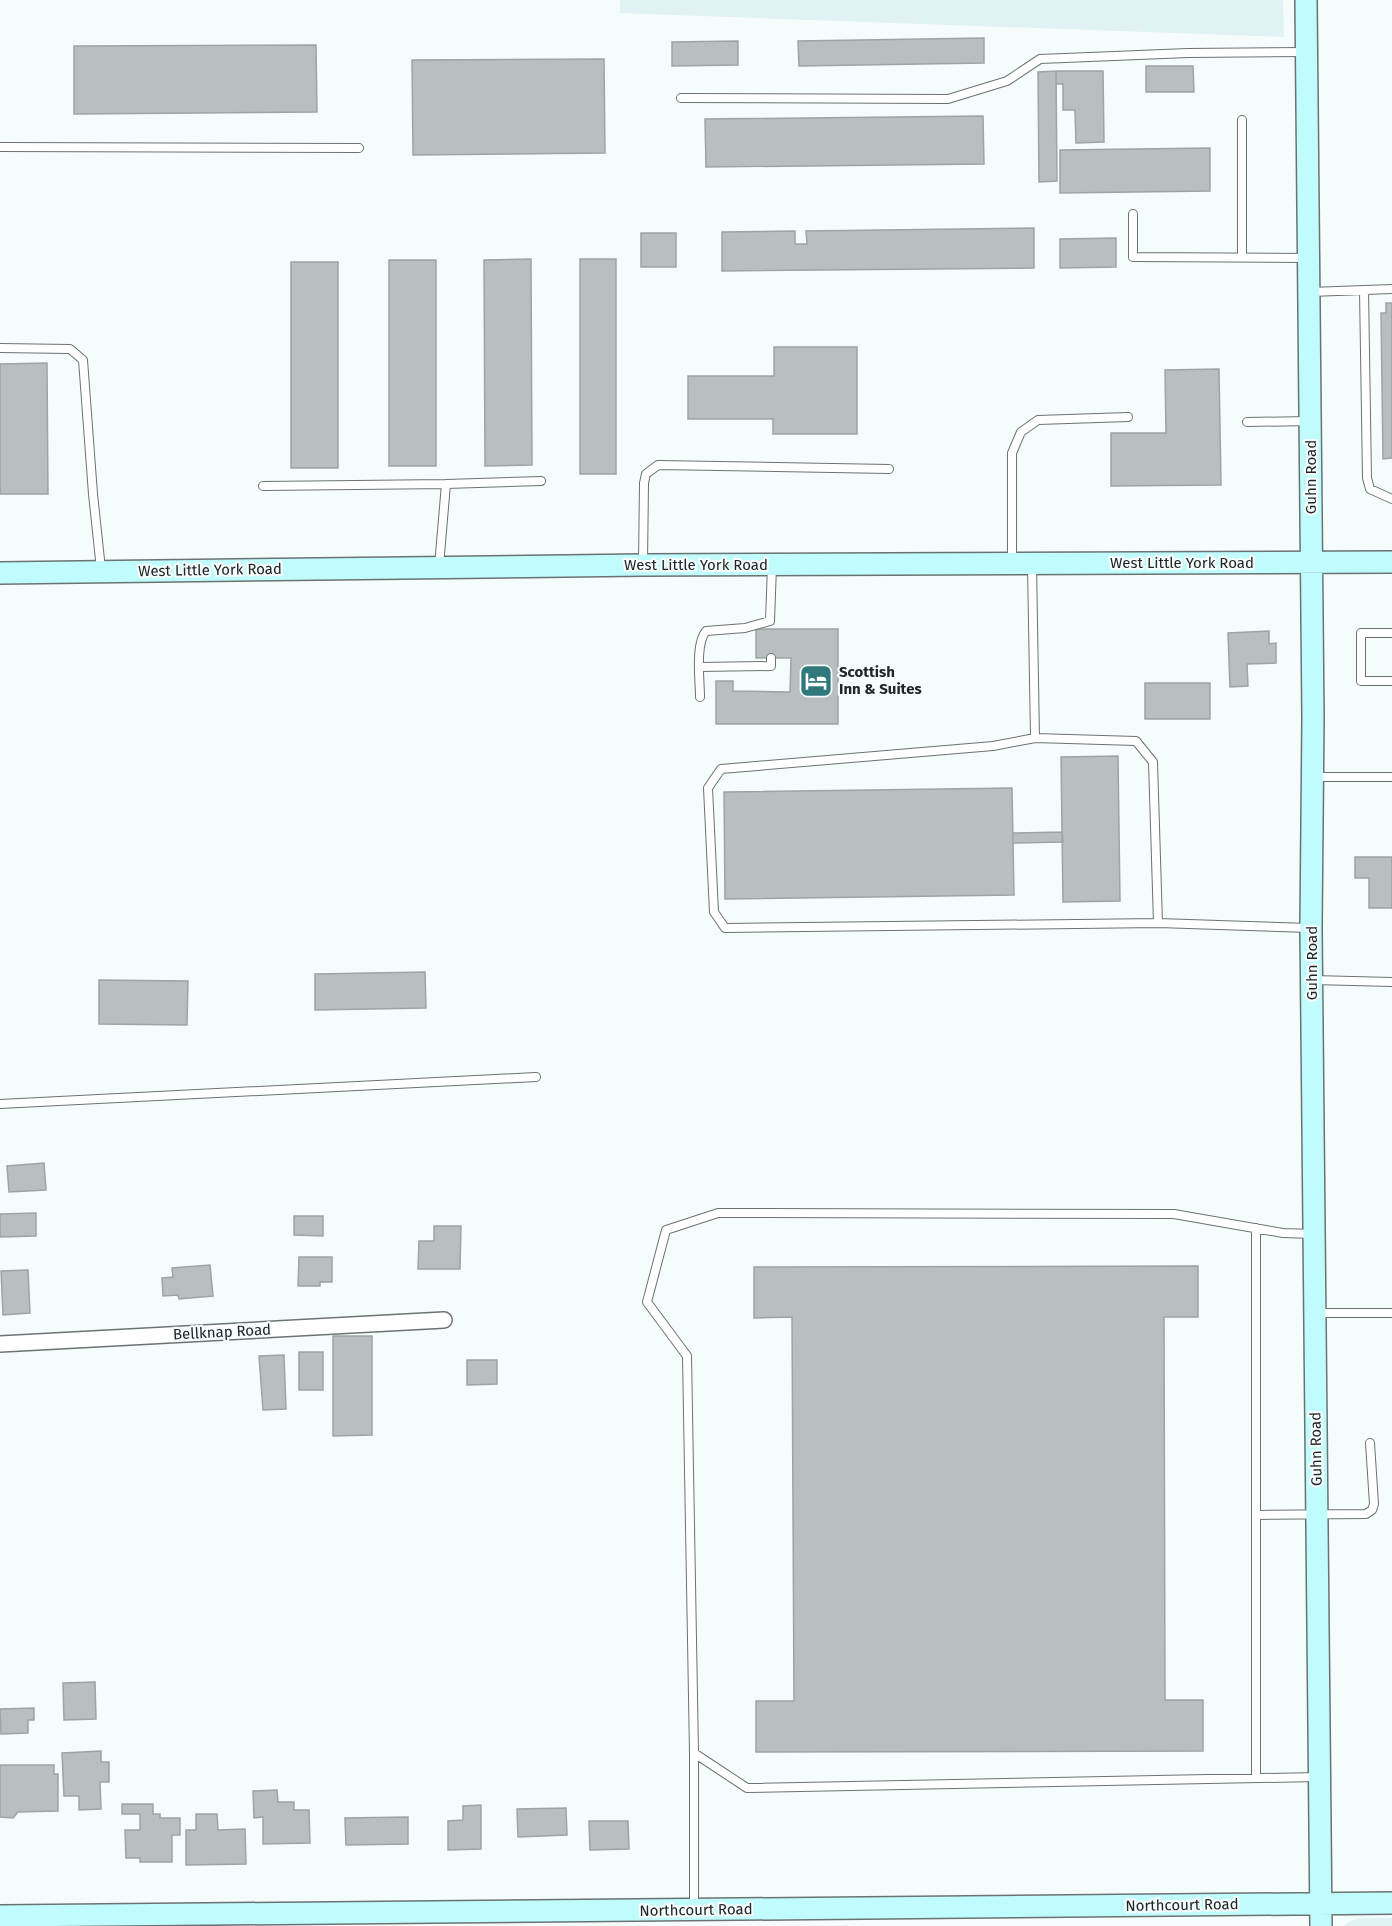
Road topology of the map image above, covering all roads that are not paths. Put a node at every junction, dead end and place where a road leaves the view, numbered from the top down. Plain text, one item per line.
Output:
1 (1306, 0) edge
2 (1306, 52) junction
3 (681, 98) dead end
4 (1242, 120) dead end
5 (0, 147) edge
6 (359, 148) dead end
7 (1133, 214) dead end
8 (1242, 257) junction
9 (1308, 258) junction
10 (1364, 290) junction
11 (1392, 290) edge
12 (1309, 292) junction
13 (0, 348) edge
14 (1128, 417) dead end
15 (1310, 421) junction
16 (1247, 422) dead end
17 (889, 468) dead end
18 (541, 481) dead end
19 (446, 484) junction
20 (263, 486) dead end
21 (1392, 499) edge
22 (1392, 562) edge
23 (1311, 563) junction
24 (772, 564) junction
25 (1022, 564) junction
26 (643, 565) junction
27 (439, 567) junction
28 (101, 571) junction
29 (0, 573) edge
30 (1392, 633) edge
31 (771, 658) dead end
32 (700, 667) junction
33 (1392, 681) edge
34 (700, 697) dead end
35 (1035, 738) junction
36 (1312, 777) junction
37 (1392, 777) edge
38 (1158, 923) junction
39 (1311, 928) junction
40 (1312, 980) junction
41 (1392, 982) edge
42 (536, 1077) dead end
43 (0, 1104) edge
44 (1256, 1228) junction
45 (1314, 1234) junction
46 (1315, 1313) junction
47 (1392, 1313) edge
48 (444, 1320) dead end
49 (0, 1344) edge
50 (1370, 1443) dead end
51 (1256, 1515) junction
52 (1317, 1515) junction
53 (694, 1753) junction
54 (1319, 1777) junction
55 (1256, 1778) junction
56 (1392, 1903) edge
57 (1320, 1904) junction
58 (694, 1910) junction
59 (0, 1916) edge
60 (1321, 1926) edge

1 - 2 street, Guhn Road
2 - 3 lane
2 - 9 street, Guhn Road
4 - 8 lane
5 - 6 lane
7 - 8 lane
8 - 9 lane
9 - 12 street, Guhn Road
10 - 11 lane
10 - 12 lane
10 - 21 lane
12 - 15 street, Guhn Road
13 - 28 lane
14 - 25 lane
15 - 16 lane
15 - 23 street, Guhn Road
17 - 26 lane
18 - 19 lane
19 - 20 lane
19 - 27 lane
22 - 23 street, West Little York Road
23 - 25 street, West Little York Road
23 - 36 street, Guhn Road
24 - 25 street, West Little York Road
24 - 26 street, West Little York Road
24 - 32 lane
25 - 35 lane
26 - 27 street, West Little York Road
27 - 28 street, West Little York Road
28 - 29 street, West Little York Road
30 - 33 lane
31 - 32 lane
32 - 34 lane
35 - 38 lane
35 - 38 lane
36 - 37 lane
36 - 39 street, Guhn Road
38 - 39 lane
39 - 40 street, Guhn Road
40 - 41 lane
40 - 45 street, Guhn Road
42 - 43 lane
44 - 45 lane
44 - 51 lane
44 - 53 lane
45 - 46 street, Guhn Road
46 - 47 lane
46 - 52 street, Guhn Road
48 - 49 street, Bellknap Road
50 - 52 lane
51 - 52 lane
51 - 55 lane
52 - 54 street, Guhn Road
53 - 55 lane
53 - 58 lane
54 - 55 lane
54 - 57 street, Guhn Road
56 - 57 street, Northcourt Road
57 - 58 street, Northcourt Road
57 - 60 street, Guhn Road
58 - 59 street, Northcourt Road

